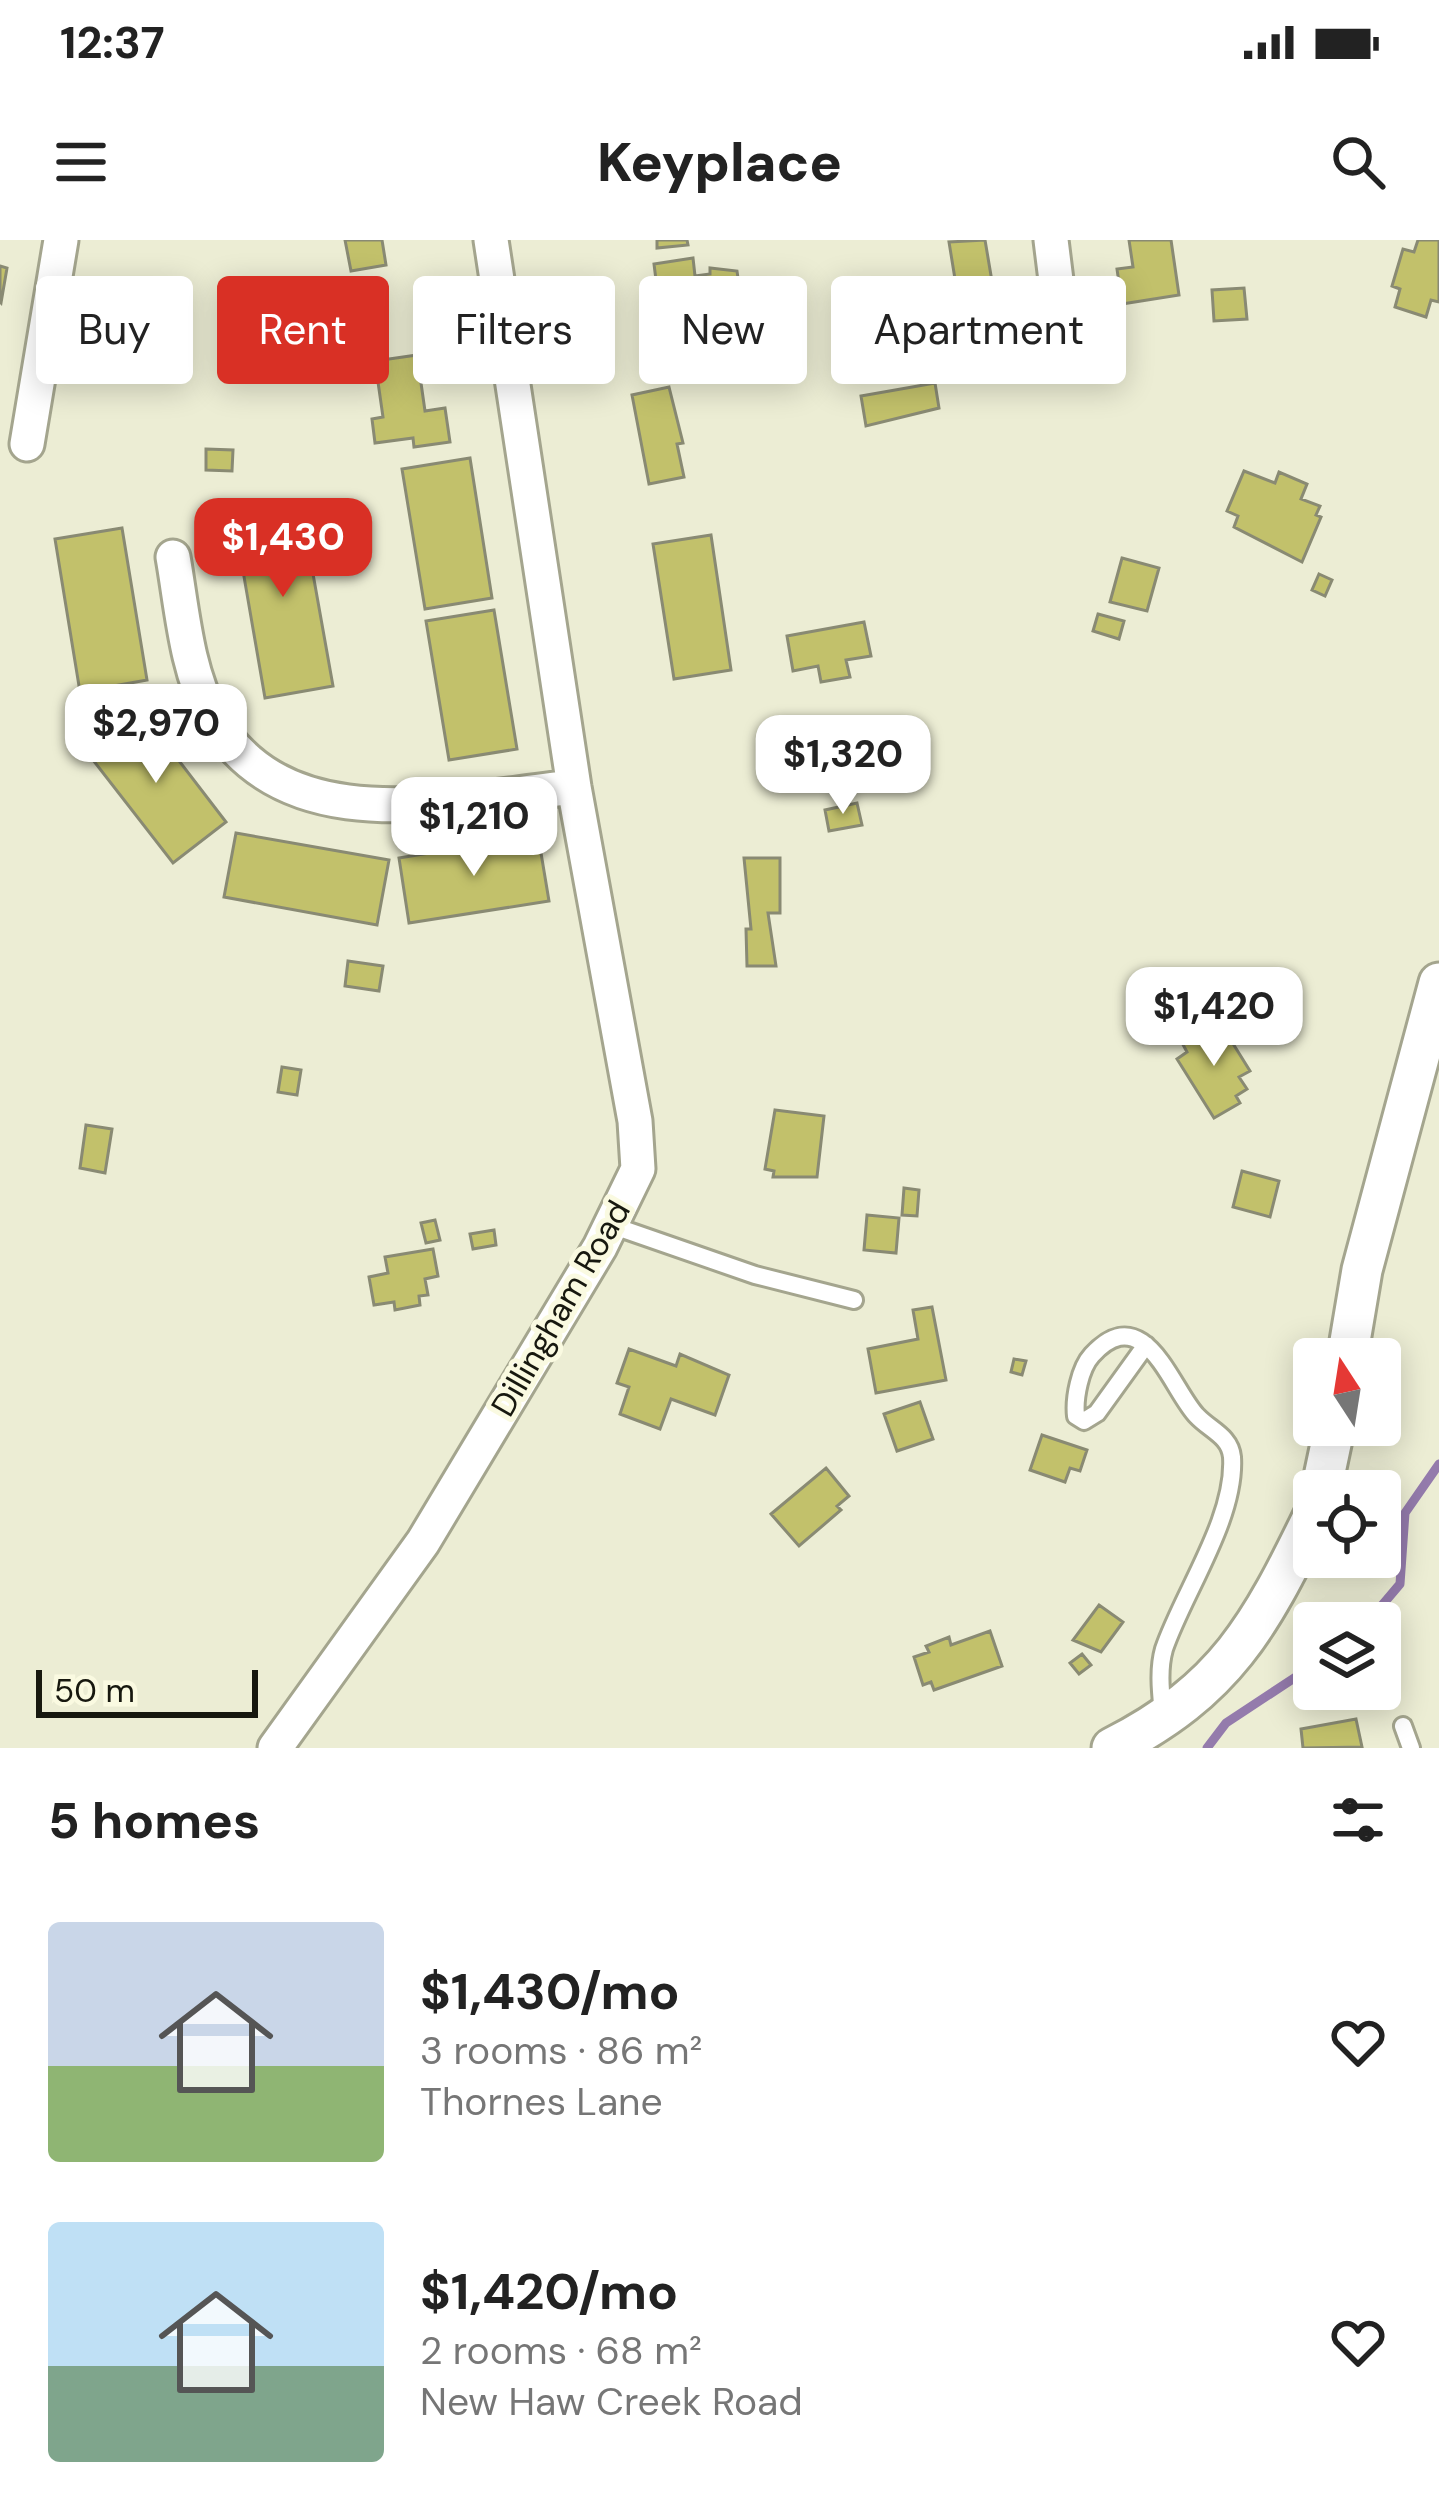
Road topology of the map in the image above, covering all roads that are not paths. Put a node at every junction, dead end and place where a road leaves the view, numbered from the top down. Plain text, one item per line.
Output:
1 (61, 240) edge
2 (491, 240) edge
3 (1051, 240) edge
4 (1055, 276) edge
5 (27, 444) dead end
6 (172, 556) dead end
7 (574, 787) junction
8 (1439, 983) edge
9 (611, 1225) junction
10 (854, 1300) dead end
11 (1351, 1338) edge
12 (1146, 1345) junction
13 (1293, 1556) edge
14 (1163, 1721) junction
15 (1403, 1726) dead end
16 (275, 1748) edge
17 (1112, 1748) edge
18 (1411, 1748) edge

1 - 5 street
2 - 7 street, Dillingham Road
3 - 4 street
6 - 7 street
7 - 9 street, Dillingham Road
8 - 11 street
9 - 10 lane
9 - 16 street, Dillingham Road
12 - 12 lane
12 - 14 lane
13 - 14 street
14 - 17 street
15 - 18 lane

